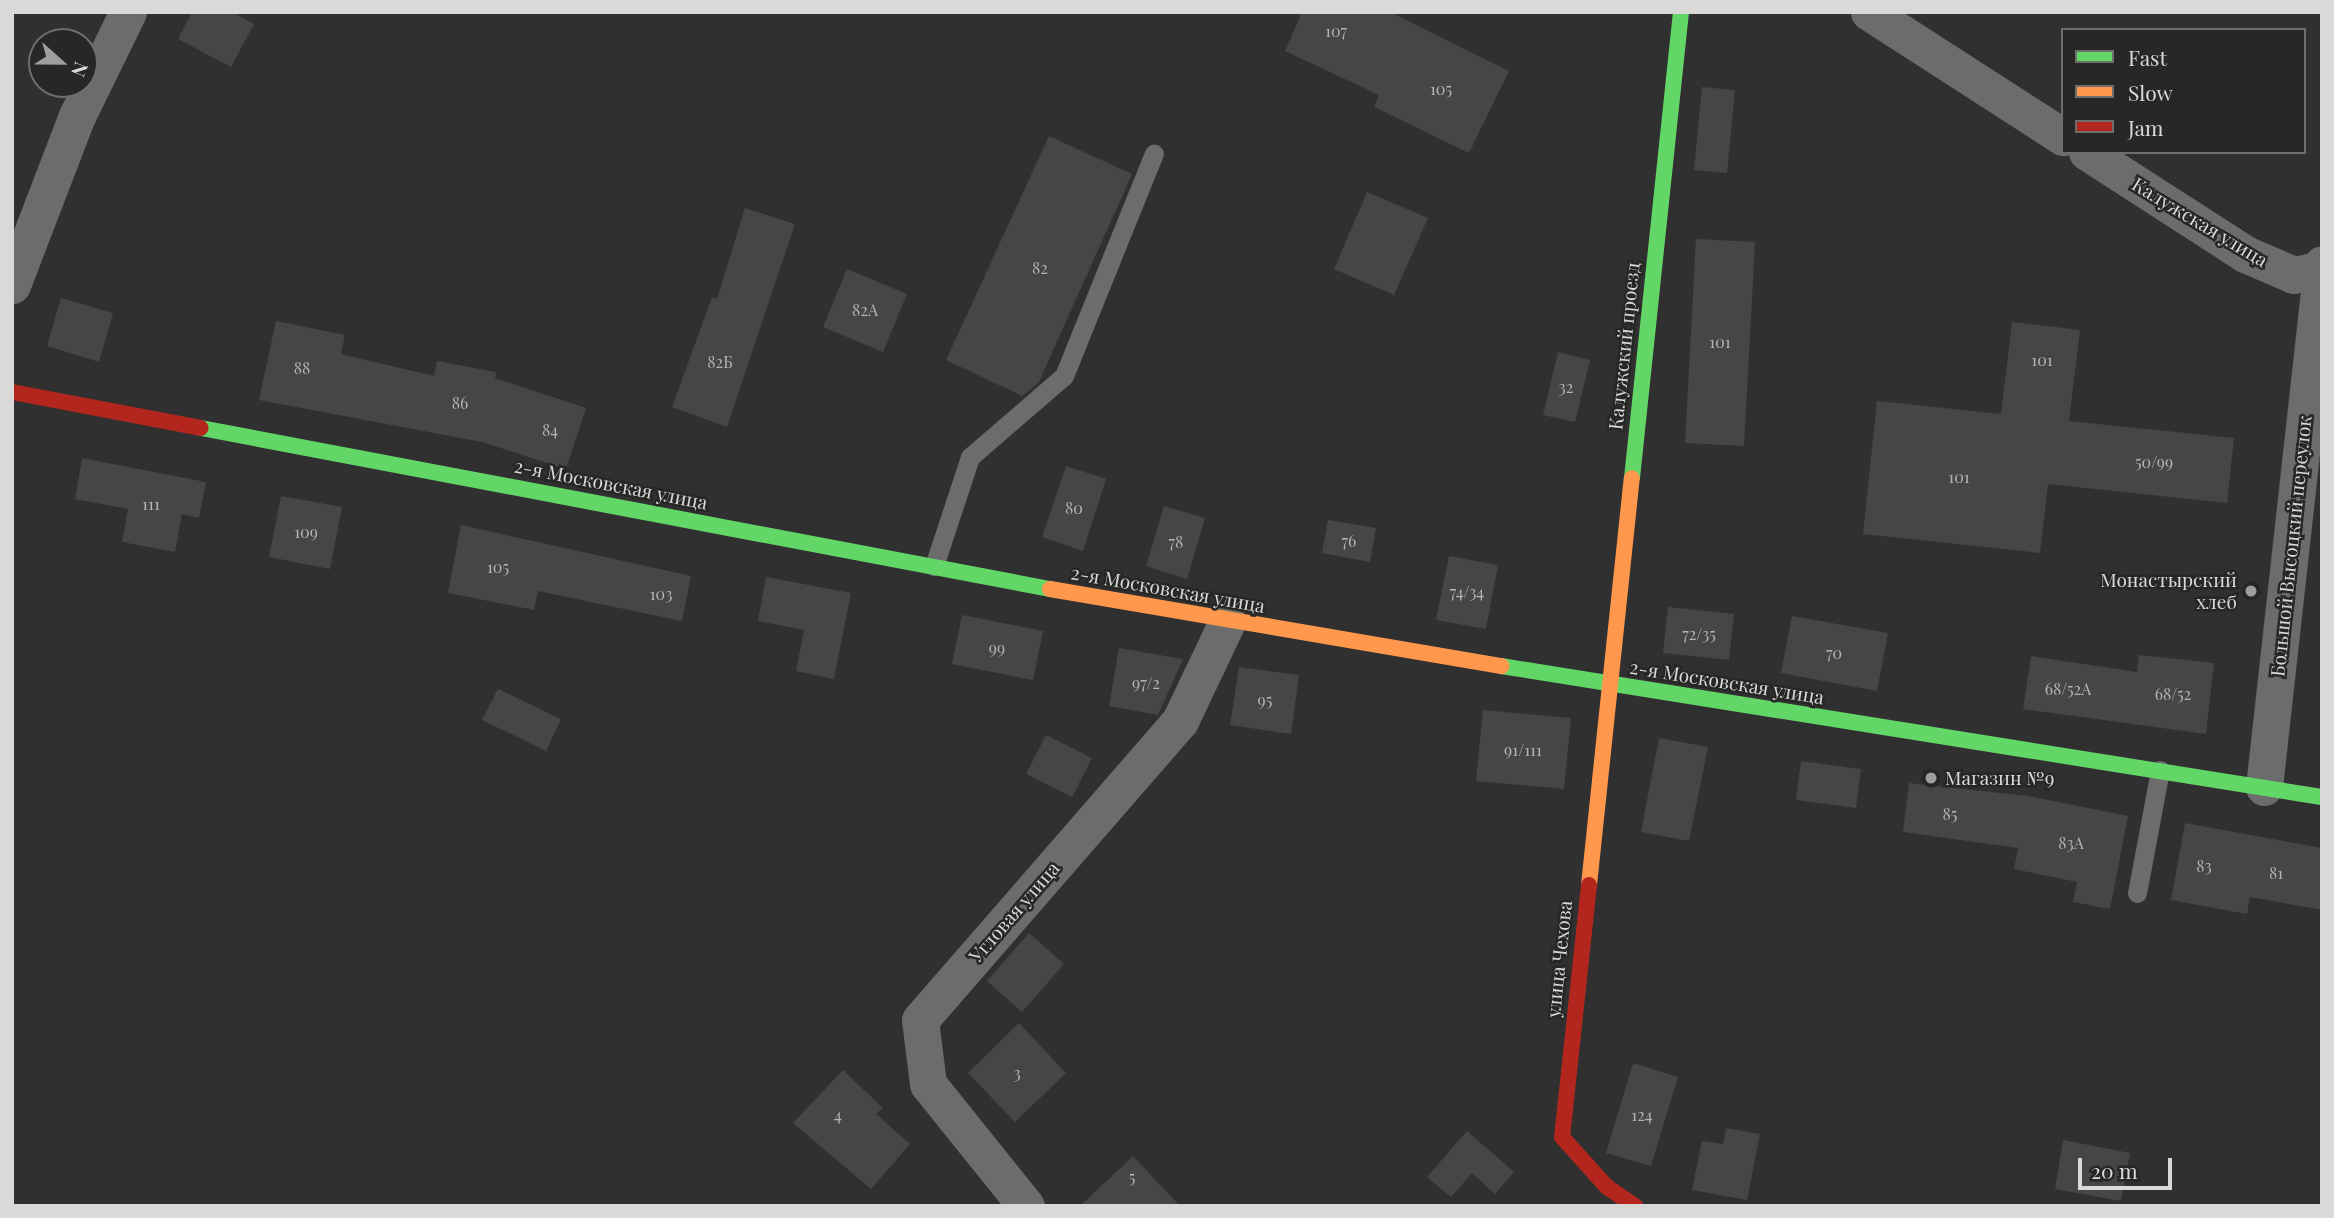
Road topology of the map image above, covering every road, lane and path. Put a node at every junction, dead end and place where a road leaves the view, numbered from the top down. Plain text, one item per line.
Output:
1 (128, 12) edge
2 (1681, 12) edge
3 (1869, 12) edge
4 (2061, 136) edge
5 (1154, 153) dead end
6 (2090, 154) edge
7 (2319, 267) edge
8 (12, 285) edge
9 (12, 392) edge
10 (934, 566) junction
11 (1227, 622) junction
12 (1609, 685) junction
13 (2160, 770) junction
14 (2264, 788) junction
15 (2322, 797) edge
16 (2137, 893) dead end
17 (1026, 1206) edge
18 (1635, 1206) edge

1 - 8 street
2 - 12 street, Калужский проезд
3 - 4 street
5 - 10 lane
6 - 7 street, Калужская улица
7 - 14 street, Большой Высоцкий переулок
9 - 10 street, 2-я Московская улица
10 - 11 street, 2-я Московская улица
11 - 12 street, 2-я Московская улица
11 - 17 street, Угловая улица
12 - 13 street, 2-я Московская улица
12 - 18 street, улица Чехова
13 - 14 street, 2-я Московская улица
13 - 16 lane
14 - 15 street, 2-я Московская улица

